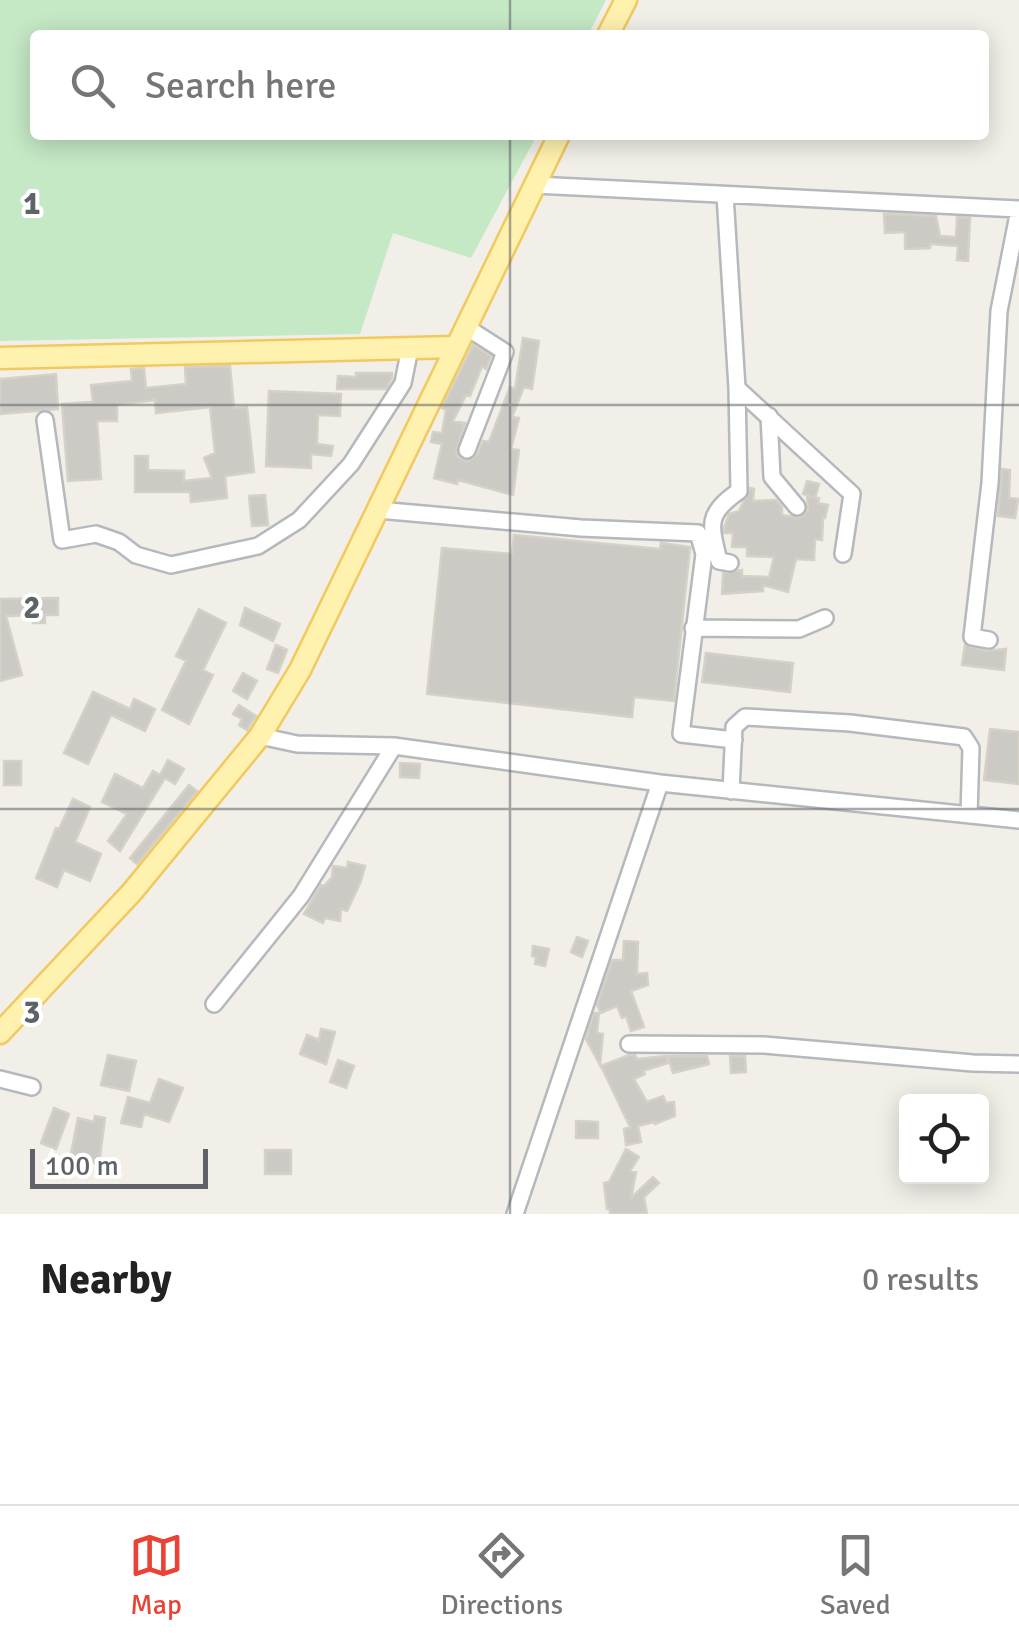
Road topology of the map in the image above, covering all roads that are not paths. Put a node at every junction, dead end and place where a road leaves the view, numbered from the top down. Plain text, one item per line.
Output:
1 (626, 0) edge
2 (611, 30) edge
3 (558, 140) edge
4 (536, 184) junction
5 (724, 196) junction
6 (1019, 210) edge
7 (466, 327) junction
8 (456, 347) junction
9 (410, 348) junction
10 (0, 358) edge
11 (737, 388) junction
12 (768, 416) junction
13 (46, 420) dead end
14 (468, 450) dead end
15 (797, 507) dead end
16 (378, 510) junction
17 (843, 554) dead end
18 (730, 563) dead end
19 (825, 618) dead end
20 (693, 628) junction
21 (989, 640) dead end
22 (260, 736) junction
23 (734, 740) junction
24 (394, 746) junction
25 (660, 784) junction
26 (731, 791) junction
27 (969, 815) junction
28 (1019, 820) edge
29 (214, 1004) dead end
30 (0, 1034) edge
31 (629, 1044) dead end
32 (1019, 1064) edge
33 (0, 1078) edge
34 (32, 1087) dead end
35 (515, 1214) edge

1 - 2 main road
3 - 4 main road
4 - 5 street
4 - 7 main road
5 - 6 street
5 - 11 street
6 - 21 street
7 - 8 main road
7 - 14 street
8 - 9 main road
8 - 16 main road
9 - 10 main road
9 - 13 street
11 - 12 street
11 - 18 street
12 - 15 street
12 - 17 street
16 - 20 street
16 - 22 main road
19 - 20 street
20 - 23 street
22 - 24 street
22 - 30 main road
23 - 26 street
23 - 27 street
24 - 25 street
24 - 29 street
25 - 26 street
25 - 35 street
26 - 27 street
27 - 28 street
31 - 32 street
33 - 34 street

